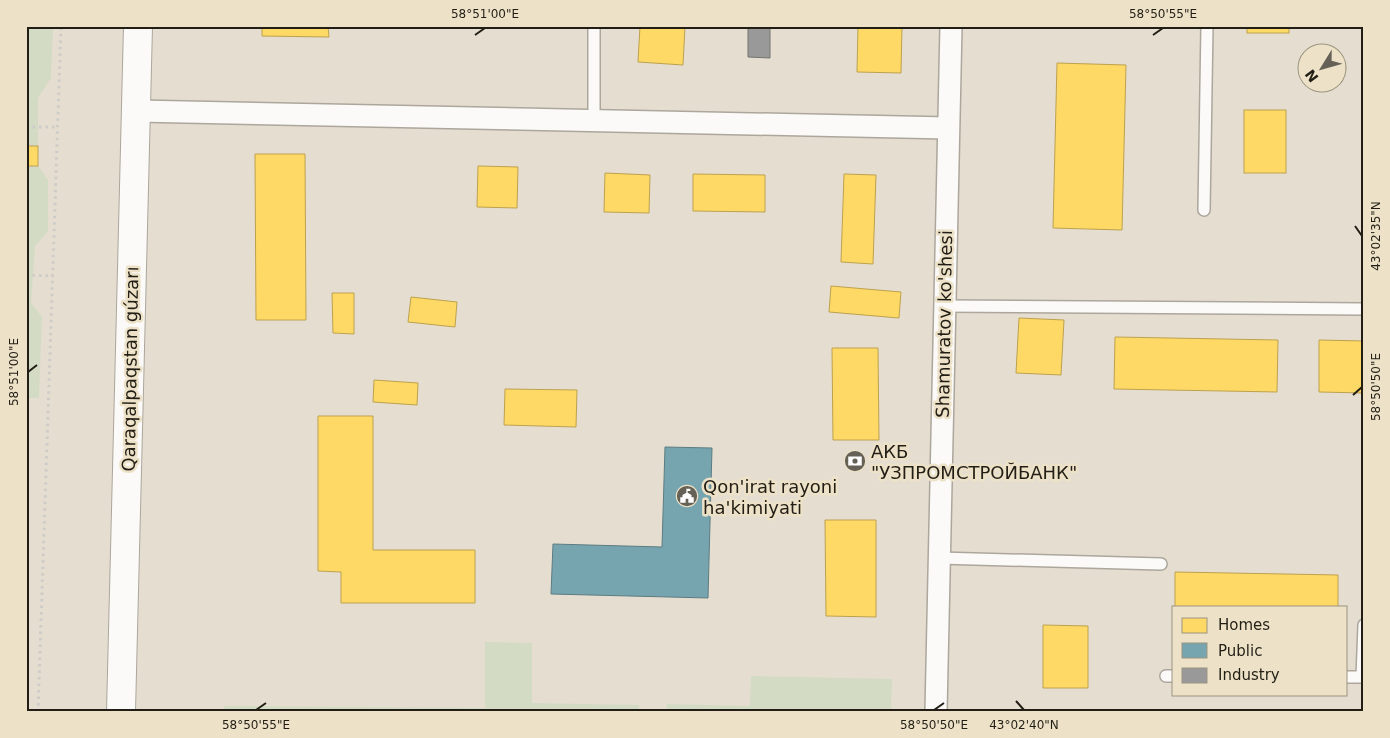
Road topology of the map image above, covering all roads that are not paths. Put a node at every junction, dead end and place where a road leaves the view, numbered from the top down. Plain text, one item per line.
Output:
1 (138, 26) edge
2 (594, 26) edge
3 (951, 26) edge
4 (1208, 26) edge
5 (137, 111) junction
6 (594, 119) junction
7 (948, 128) junction
8 (1204, 210) dead end
9 (944, 306) junction
10 (1364, 309) edge
11 (939, 558) junction
12 (1161, 564) dead end
13 (1364, 625) edge
14 (1348, 677) edge
15 (1363, 677) edge
16 (121, 712) edge
17 (936, 712) edge

1 - 5 street, Qaraqalpaqstan gúzarı
2 - 6 lane
3 - 7 street, Shamuratov ko'shesi
4 - 8 lane
5 - 6 street
5 - 16 street, Qaraqalpaqstan gúzarı
6 - 7 street
7 - 9 street, Shamuratov ko'shesi
9 - 10 lane
9 - 11 street, Shamuratov ko'shesi
11 - 12 lane
11 - 17 street, Shamuratov ko'shesi
13 - 15 lane
14 - 15 lane

